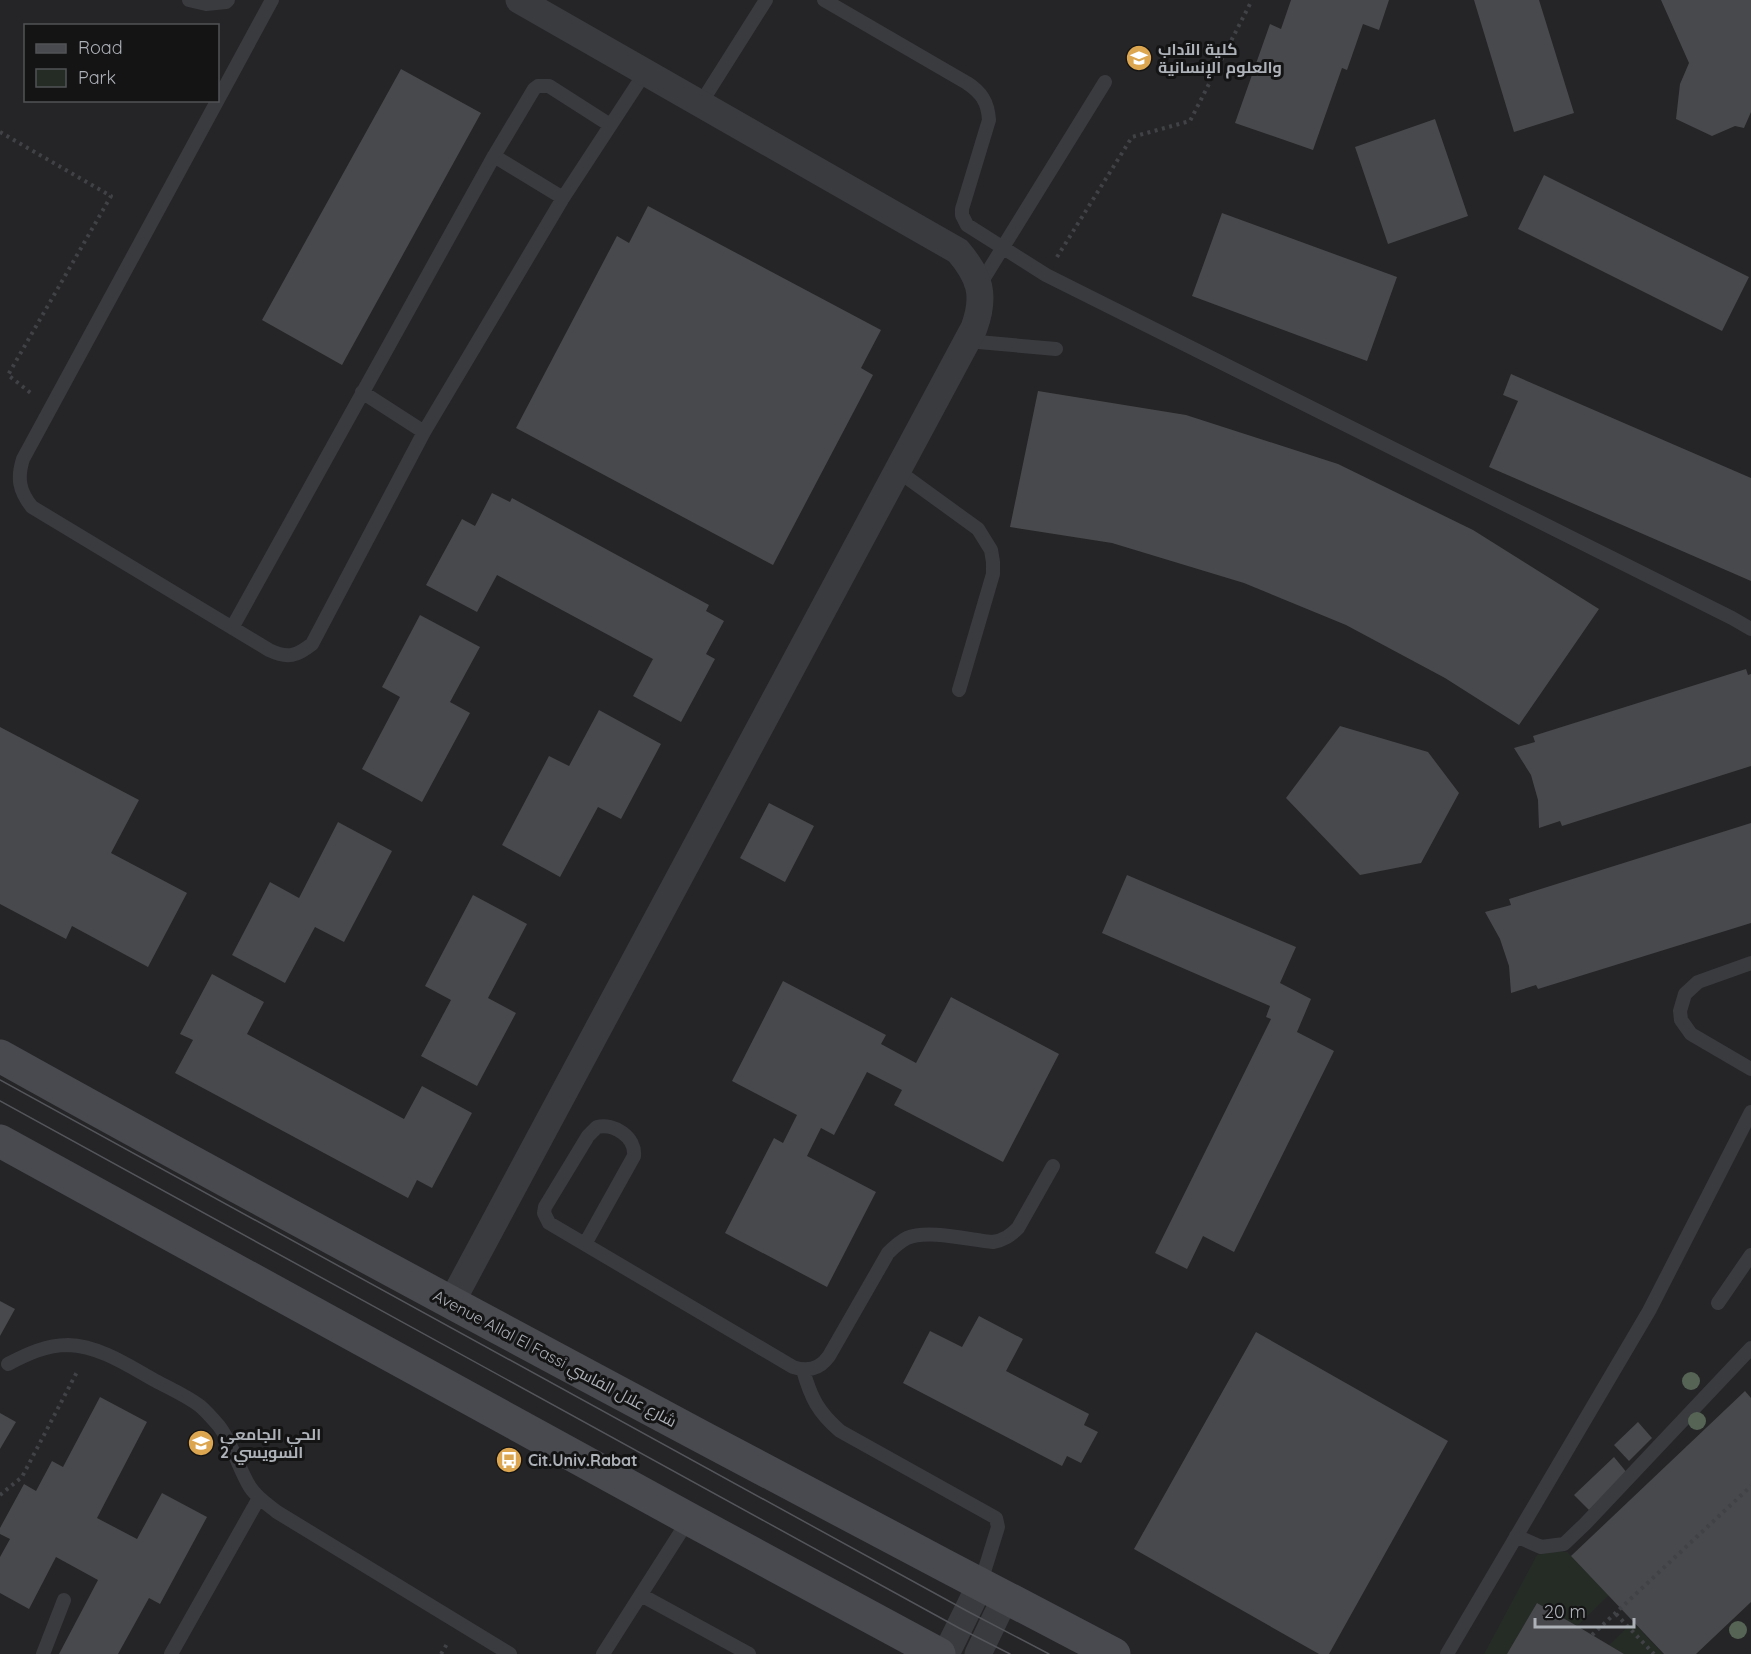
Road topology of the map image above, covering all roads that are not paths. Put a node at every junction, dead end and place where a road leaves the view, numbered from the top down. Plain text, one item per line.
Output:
1 (189, 0) edge
2 (228, 0) edge
3 (272, 0) edge
4 (519, 0) edge
5 (766, 0) edge
6 (824, 0) edge
7 (646, 71) junction
8 (1105, 82) dead end
9 (219, 98) edge
10 (217, 102) edge
11 (701, 103) junction
12 (610, 125) junction
13 (494, 156) junction
14 (563, 198) junction
15 (1001, 248) junction
16 (979, 286) junction
17 (967, 341) junction
18 (1056, 349) dead end
19 (362, 392) junction
20 (424, 432) junction
21 (898, 471) junction
22 (232, 628) junction
23 (1751, 629) edge
24 (958, 690) dead end
25 (1751, 963) edge
26 (0, 1056) edge
27 (1751, 1069) edge
28 (1751, 1112) edge
29 (0, 1141) edge
30 (1053, 1166) dead end
31 (585, 1244) junction
32 (1751, 1255) edge
33 (451, 1303) junction
34 (1718, 1303) dead end
35 (1751, 1348) edge
36 (8, 1364) dead end
37 (803, 1370) junction
38 (259, 1498) junction
39 (689, 1519) junction
40 (1516, 1536) junction
41 (993, 1592) junction
42 (641, 1595) junction
43 (64, 1600) dead end
44 (43, 1654) edge
45 (171, 1654) edge
46 (510, 1654) edge
47 (603, 1654) edge
48 (749, 1654) edge
49 (939, 1654) edge
50 (946, 1654) edge
51 (978, 1654) edge
52 (1114, 1654) edge
53 (1447, 1654) edge

1 - 2 lane
3 - 9 lane
4 - 7 street
5 - 11 lane
6 - 15 lane
7 - 11 street
7 - 12 lane
8 - 15 lane
10 - 22 lane
11 - 16 street
12 - 13 lane
12 - 14 lane
13 - 14 lane
13 - 19 lane
14 - 20 lane
15 - 16 lane
15 - 23 lane
16 - 17 street
17 - 18 lane
17 - 21 street
19 - 20 lane
19 - 22 lane
20 - 22 lane
21 - 24 lane
21 - 33 street
25 - 27 lane
26 - 33 street, Avenue Allal El Fassi شارع علال الفاسي
28 - 40 lane
29 - 39 street
30 - 37 lane
31 - 31 lane
31 - 37 lane
32 - 34 lane
33 - 41 street, Avenue Allal El Fassi شارع علال الفاسي
35 - 40 lane
36 - 38 lane
37 - 41 lane
38 - 45 lane
38 - 46 lane
39 - 42 lane
39 - 49 street
40 - 53 lane
41 - 50 street
41 - 51 street
41 - 52 street, Avenue Allal El Fassi شارع علال الفاسي
42 - 47 lane
42 - 48 lane
43 - 44 lane

